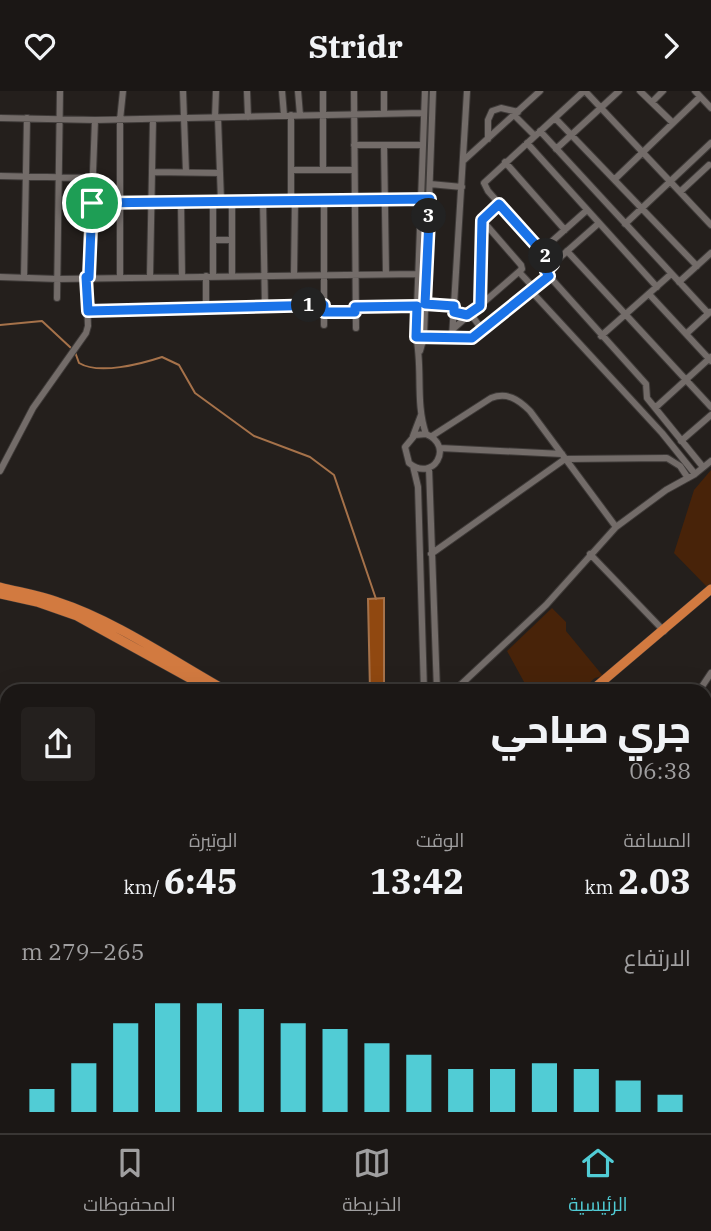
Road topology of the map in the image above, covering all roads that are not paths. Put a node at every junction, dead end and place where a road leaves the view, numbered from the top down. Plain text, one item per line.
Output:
1 (60, 91) edge
2 (123, 91) edge
3 (183, 91) edge
4 (216, 91) edge
5 (247, 91) edge
6 (282, 91) edge
7 (298, 91) edge
8 (323, 91) edge
9 (354, 91) edge
10 (384, 91) edge
11 (425, 91) edge
12 (433, 91) edge
13 (467, 91) edge
14 (540, 91) edge
15 (584, 91) edge
16 (619, 91) edge
17 (640, 91) edge
18 (663, 91) edge
19 (695, 91) edge
20 (701, 97) junction
21 (652, 102) junction
22 (600, 108) junction
23 (711, 108) edge
24 (424, 113) junction
25 (323, 114) junction
26 (354, 114) junction
27 (384, 114) junction
28 (516, 114) junction
29 (288, 115) junction
30 (300, 115) junction
31 (248, 117) junction
32 (0, 118) edge
33 (27, 118) junction
34 (184, 118) junction
35 (217, 118) junction
36 (555, 118) junction
37 (153, 119) junction
38 (60, 120) junction
39 (95, 120) junction
40 (120, 120) junction
41 (673, 123) junction
42 (537, 134) junction
43 (572, 136) junction
44 (488, 139) junction
45 (527, 143) junction
46 (711, 143) edge
47 (354, 145) junction
48 (384, 145) junction
49 (423, 145) junction
50 (480, 147) junction
51 (464, 148) junction
52 (556, 149) junction
53 (643, 152) junction
54 (700, 153) junction
55 (463, 161) junction
56 (505, 162) junction
57 (710, 166) edge
58 (323, 169) junction
59 (291, 170) junction
60 (354, 170) junction
61 (152, 172) junction
62 (186, 172) junction
63 (220, 173) junction
64 (0, 176) edge
65 (27, 177) junction
66 (58, 177) junction
67 (93, 178) junction
68 (615, 179) junction
69 (671, 181) junction
70 (430, 184) junction
71 (461, 187) junction
72 (681, 191) junction
73 (386, 199) junction
74 (426, 199) junction
75 (293, 200) junction
76 (355, 200) junction
77 (221, 201) junction
78 (232, 201) junction
79 (263, 201) junction
80 (324, 201) junction
81 (151, 202) junction
82 (181, 202) junction
83 (213, 202) junction
84 (92, 203) junction
85 (121, 203) junction
86 (499, 204) junction
87 (642, 209) junction
88 (587, 210) junction
89 (482, 220) junction
90 (599, 223) junction
91 (625, 224) junction
92 (711, 225) edge
93 (565, 230) junction
94 (213, 240) junction
95 (232, 240) junction
96 (541, 251) junction
97 (567, 251) junction
98 (711, 253) edge
99 (553, 264) junction
100 (697, 267) junction
101 (520, 273) junction
102 (386, 274) junction
103 (419, 274) junction
104 (671, 274) junction
105 (264, 275) junction
106 (294, 275) junction
107 (324, 275) junction
108 (355, 275) junction
109 (120, 276) junction
110 (150, 276) junction
111 (182, 276) junction
112 (210, 276) junction
113 (232, 276) junction
114 (549, 276) junction
115 (0, 277) edge
116 (88, 277) junction
117 (24, 278) junction
118 (58, 279) junction
119 (679, 282) junction
120 (657, 287) junction
121 (532, 289) junction
122 (649, 294) junction
123 (57, 298) dead end
124 (425, 304) junction
125 (417, 306) junction
126 (480, 306) junction
127 (265, 307) junction
128 (206, 309) junction
129 (324, 309) junction
130 (454, 309) junction
131 (355, 310) junction
132 (88, 311) junction
133 (710, 312) edge
134 (469, 314) junction
135 (626, 314) junction
136 (324, 325) dead end
137 (356, 328) dead end
138 (453, 329) junction
139 (483, 331) junction
140 (686, 334) junction
141 (601, 336) junction
142 (420, 337) junction
143 (452, 338) junction
144 (710, 359) edge
145 (686, 380) junction
146 (711, 407) edge
147 (655, 408) junction
148 (421, 415) junction
149 (711, 415) edge
150 (429, 435) junction
151 (413, 437) junction
152 (681, 441) junction
153 (440, 448) junction
154 (563, 456) junction
155 (711, 461) edge
156 (413, 466) junction
157 (703, 467) junction
158 (429, 468) junction
159 (0, 471) edge
160 (692, 476) junction
161 (616, 527) junction
162 (431, 554) junction
163 (590, 554) junction
164 (0, 587) edge
165 (0, 594) edge
166 (710, 595) edge
167 (664, 631) junction
168 (200, 684) edge
169 (214, 684) edge
170 (424, 684) edge
171 (437, 684) edge
172 (461, 684) edge
173 (600, 684) edge
174 (608, 684) edge

1 - 38 street
2 - 40 street
3 - 34 street
4 - 35 street
5 - 31 street
6 - 29 street
7 - 30 street
8 - 25 street
9 - 26 street
10 - 27 street
11 - 24 street
12 - 70 street
13 - 51 street
14 - 28 street
15 - 22 street
15 - 36 street
16 - 22 street
17 - 21 street
18 - 21 street
19 - 20 street
20 - 23 street
20 - 41 street
21 - 41 street
22 - 43 street
22 - 53 street
24 - 27 street
24 - 49 street
25 - 26 street
25 - 30 street
25 - 58 street
26 - 27 street
26 - 47 street
28 - 42 street
28 - 44 street
28 - 44 street
29 - 30 street
29 - 31 street
29 - 59 street
31 - 35 street
32 - 33 street
33 - 38 street
33 - 65 street
34 - 35 street
34 - 37 street
34 - 62 street
35 - 63 street
36 - 42 street
36 - 43 street
37 - 40 street
37 - 61 street
38 - 39 street
38 - 66 street
39 - 40 street
39 - 67 street
40 - 85 street
41 - 53 street
42 - 45 street
42 - 52 street
43 - 52 street
43 - 68 street
44 - 50 street
45 - 56 street
45 - 88 street
46 - 54 street
47 - 48 street
47 - 60 street
48 - 49 street
48 - 73 street
49 - 74 street
50 - 51 street
50 - 55 street
51 - 55 street
52 - 91 street
53 - 68 street
53 - 69 street
54 - 57 street
54 - 69 street
55 - 71 street
56 - 86 street
56 - 93 street
57 - 72 street
58 - 59 street
58 - 60 street
59 - 75 street
60 - 76 street
61 - 62 street
61 - 81 street
62 - 63 street
63 - 77 street
64 - 65 street
65 - 66 street
65 - 117 street
66 - 67 street
66 - 118 street
67 - 84 street
68 - 87 street
69 - 72 street
69 - 87 street
70 - 71 street
70 - 74 street
71 - 130 street
72 - 92 street
73 - 74 street
73 - 76 street
73 - 102 street
74 - 103 street
74 - 124 street
75 - 79 street
75 - 80 street
75 - 106 street
76 - 80 street
76 - 108 street
77 - 78 street
77 - 83 street
78 - 79 street
78 - 95 street
79 - 105 street
80 - 107 street
81 - 82 street
81 - 85 street
81 - 110 street
82 - 83 street
82 - 111 street
83 - 94 street
84 - 85 street
84 - 116 street
85 - 109 street
86 - 89 street
86 - 96 street
87 - 91 street
87 - 100 street
88 - 90 street
88 - 93 street
89 - 101 street
89 - 126 street
90 - 97 street
90 - 120 street
91 - 104 street
93 - 96 street
94 - 95 street
94 - 112 street
95 - 113 street
96 - 99 street
97 - 99 street
97 - 135 street
98 - 100 street
99 - 114 street
100 - 119 street
101 - 121 street
101 - 126 street
102 - 103 street
102 - 108 street
103 - 125 street
104 - 119 street
104 - 120 street
105 - 106 street
105 - 113 street
105 - 127 street
106 - 107 street
107 - 108 street
107 - 129 street
108 - 131 street
109 - 110 street
109 - 116 street
110 - 111 street
111 - 112 street
112 - 113 street
112 - 128 street
114 - 121 street
114 - 141 street
115 - 117 street
116 - 118 street
116 - 132 street
117 - 118 street
118 - 123 street
119 - 133 street
120 - 122 street
121 - 139 street
121 - 160 street
122 - 135 street
122 - 140 street
124 - 130 street
124 - 142 street
125 - 131 street
125 - 142 street
126 - 134 street
127 - 128 street
127 - 129 street
128 - 132 street
129 - 131 street
129 - 136 street
130 - 134 street
130 - 138 street
131 - 137 street
132 - 159 street
133 - 140 street
134 - 138 street
134 - 139 street
135 - 141 street
135 - 145 street
138 - 143 street
139 - 143 street
140 - 144 street
141 - 147 street
142 - 143 street
142 - 148 street
144 - 145 street
145 - 146 street
145 - 147 street
147 - 152 street
148 - 150 street
148 - 151 street
149 - 152 street
150 - 151 street
150 - 153 street
150 - 154 street
151 - 156 street
152 - 157 street
153 - 154 street
153 - 158 street
154 - 160 street
154 - 161 street
154 - 162 street
155 - 157 street
156 - 158 street
156 - 170 street
157 - 160 street
158 - 162 street
160 - 161 street
161 - 163 street
162 - 171 street
163 - 167 street
163 - 172 street
164 - 169 highway
165 - 168 highway
166 - 167 highway
166 - 174 highway
167 - 173 highway

